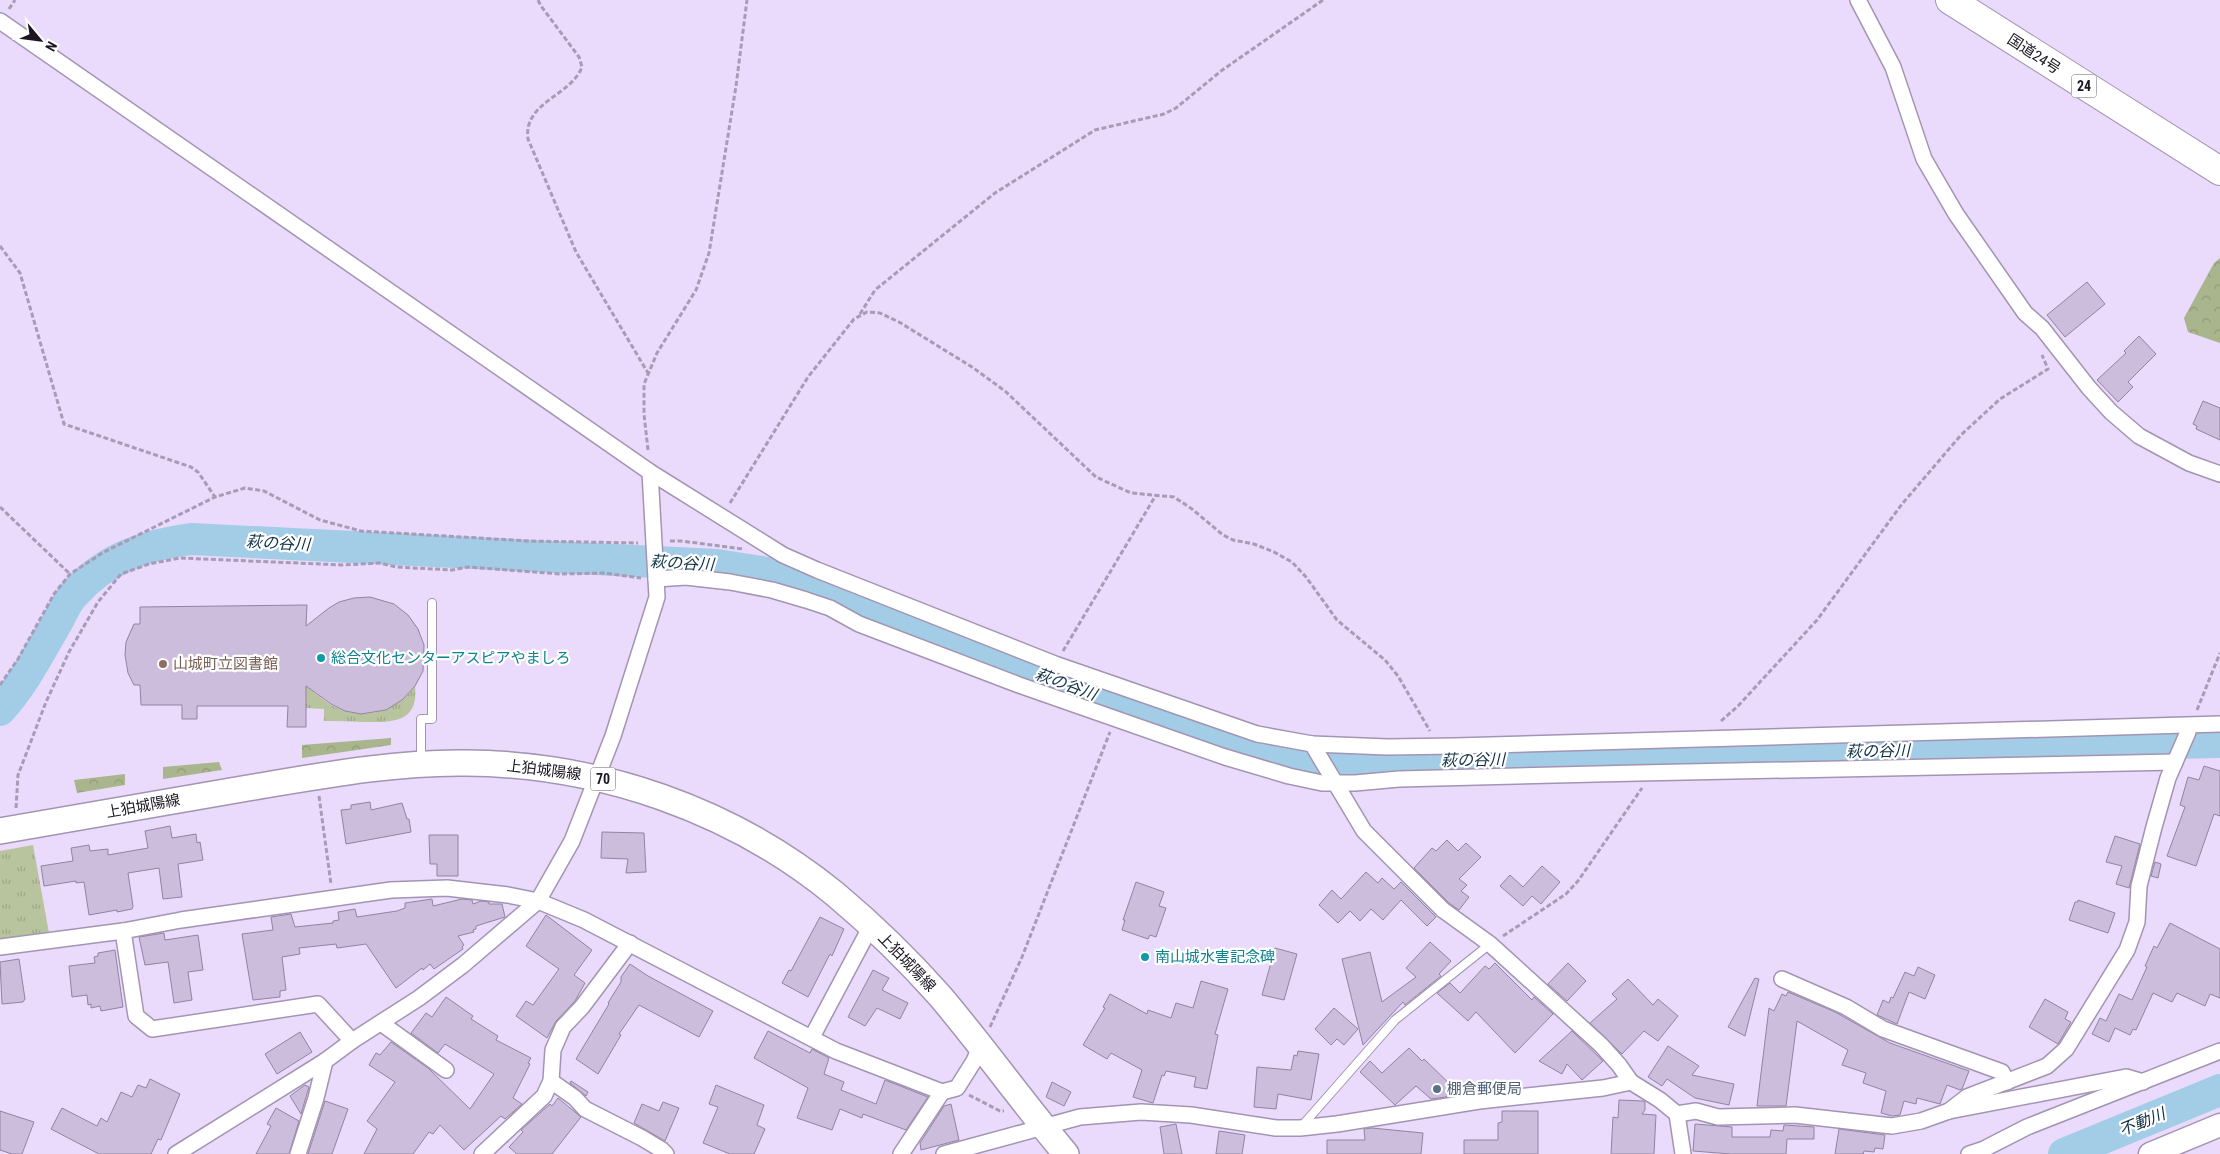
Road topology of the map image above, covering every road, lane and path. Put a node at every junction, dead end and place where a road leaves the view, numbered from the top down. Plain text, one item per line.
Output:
1 (538, 0) edge
2 (747, 0) edge
3 (1323, 0) edge
4 (1858, 0) edge
5 (1950, 0) edge
6 (0, 21) edge
7 (2220, 171) edge
8 (0, 246) edge
9 (860, 314) junction
10 (2038, 347) dead end
11 (648, 373) junction
12 (650, 472) junction
13 (2220, 474) edge
14 (1156, 495) junction
15 (215, 497) junction
16 (0, 507) edge
17 (722, 517) junction
18 (654, 546) junction
19 (746, 550) dead end
20 (70, 574) junction
21 (656, 576) junction
22 (432, 603) dead end
23 (2220, 652) edge
24 (1054, 664) junction
25 (0, 685) edge
26 (1113, 718) junction
27 (2220, 724) edge
28 (2189, 728) junction
29 (1698, 740) junction
30 (1314, 747) junction
31 (1436, 747) junction
32 (2176, 758) junction
33 (421, 764) junction
34 (1660, 773) junction
35 (596, 778) junction
36 (1333, 780) junction
37 (319, 793) dead end
38 (9, 829) edge
39 (333, 898) junction
40 (538, 901) junction
41 (870, 926) junction
42 (123, 931) junction
43 (630, 942) junction
44 (1490, 944) junction
45 (0, 947) edge
46 (1782, 979) dead end
47 (381, 1023) junction
48 (812, 1037) junction
49 (352, 1040) junction
50 (980, 1047) junction
51 (2220, 1051) edge
52 (325, 1061) junction
53 (446, 1070) dead end
54 (551, 1080) junction
55 (1631, 1082) junction
56 (2007, 1082) junction
57 (2143, 1082) junction
58 (942, 1092) junction
59 (1949, 1111) junction
60 (1677, 1114) junction
61 (2220, 1124) edge
62 (1044, 1128) junction
63 (1300, 1128) junction
64 (176, 1154) edge
65 (298, 1154) edge
66 (482, 1154) edge
67 (666, 1154) edge
68 (901, 1154) edge
69 (944, 1154) edge
70 (1066, 1154) edge
71 (1682, 1154) edge
72 (1969, 1154) edge
73 (2150, 1154) edge

1 - 11 path
2 - 11 path
3 - 9 path
4 - 13 street
5 - 7 highway, 国道24号 / 24
6 - 12 street
8 - 15 path
9 - 14 path
9 - 17 path
10 - 29 path
11 - 12 path
12 - 17 street
12 - 18 street
14 - 24 path
14 - 31 path
15 - 18 path
15 - 20 path
16 - 20 path
17 - 24 street
18 - 19 path
18 - 21 street
20 - 25 path
21 - 26 street
21 - 35 street
21 - 38 path
22 - 33 lane
23 - 28 path
24 - 30 street
26 - 36 street
26 - 50 path
27 - 28 street
28 - 29 street
28 - 32 street
29 - 31 street
30 - 31 street
30 - 36 street
32 - 34 street
32 - 56 street
33 - 35 main road, 上狛城陽線 / 70
33 - 38 main road, 上狛城陽線 / 70
34 - 36 street
34 - 44 path
35 - 40 street
35 - 41 main road, 上狛城陽線 / 70
36 - 44 street
37 - 39 path
39 - 40 street
39 - 42 street
40 - 43 street
40 - 47 street
41 - 48 street
41 - 50 main road, 上狛城陽線 / 70
42 - 45 street
42 - 49 street
43 - 48 street
43 - 54 street
44 - 55 street
44 - 63 lane
46 - 56 street
47 - 49 street
47 - 53 street
48 - 58 street
49 - 52 street
50 - 58 street
50 - 62 main road, 上狛城陽線 / 70
51 - 57 street
52 - 64 street
52 - 65 street
54 - 66 street
54 - 67 street
55 - 60 street
55 - 63 street
56 - 59 street
57 - 59 street
57 - 72 street
58 - 68 street
59 - 60 street
60 - 71 street
61 - 73 street
62 - 63 street
62 - 69 street
62 - 70 main road, 上狛城陽線 / 70

